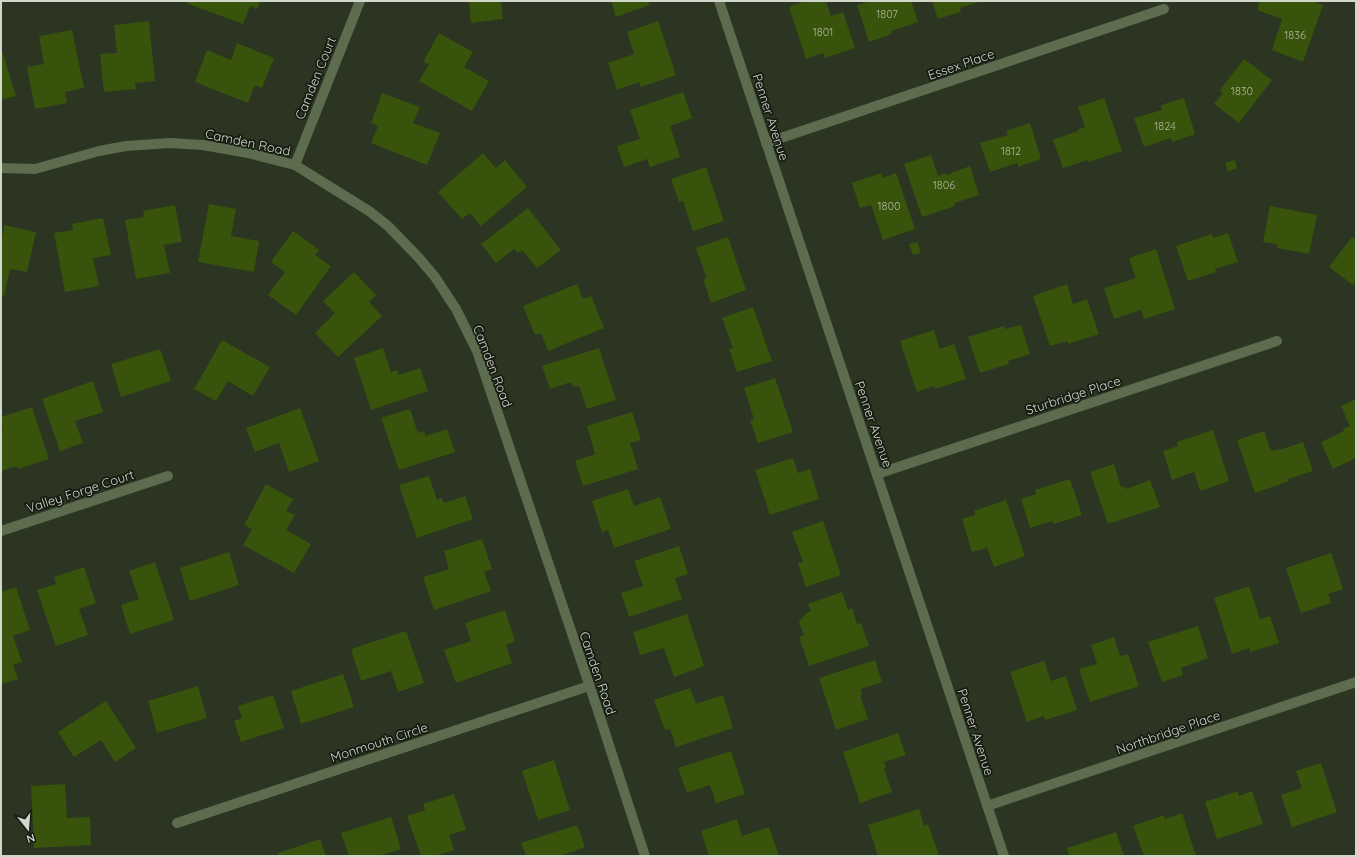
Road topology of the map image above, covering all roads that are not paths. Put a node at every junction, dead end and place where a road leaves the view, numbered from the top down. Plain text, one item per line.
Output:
1 (360, 1) edge
2 (719, 1) edge
3 (1164, 9) dead end
4 (766, 143) junction
5 (295, 165) junction
6 (1, 168) edge
7 (1277, 341) dead end
8 (876, 474) junction
9 (168, 476) dead end
10 (1, 531) edge
11 (1356, 682) edge
12 (589, 686) junction
13 (987, 806) junction
14 (178, 823) dead end
15 (645, 856) edge
16 (1004, 856) edge

1 - 5 street, Camden Court
2 - 4 street, Penner Avenue
3 - 4 street, Essex Place
4 - 8 street, Penner Avenue
5 - 6 street, Camden Road
5 - 12 street, Camden Road
7 - 8 street, Sturbridge Place
8 - 13 street, Penner Avenue
9 - 10 street, Valley Forge Court
11 - 13 street, Northbridge Place
12 - 14 street, Monmouth Circle
12 - 15 street, Camden Road
13 - 16 street, Penner Avenue

